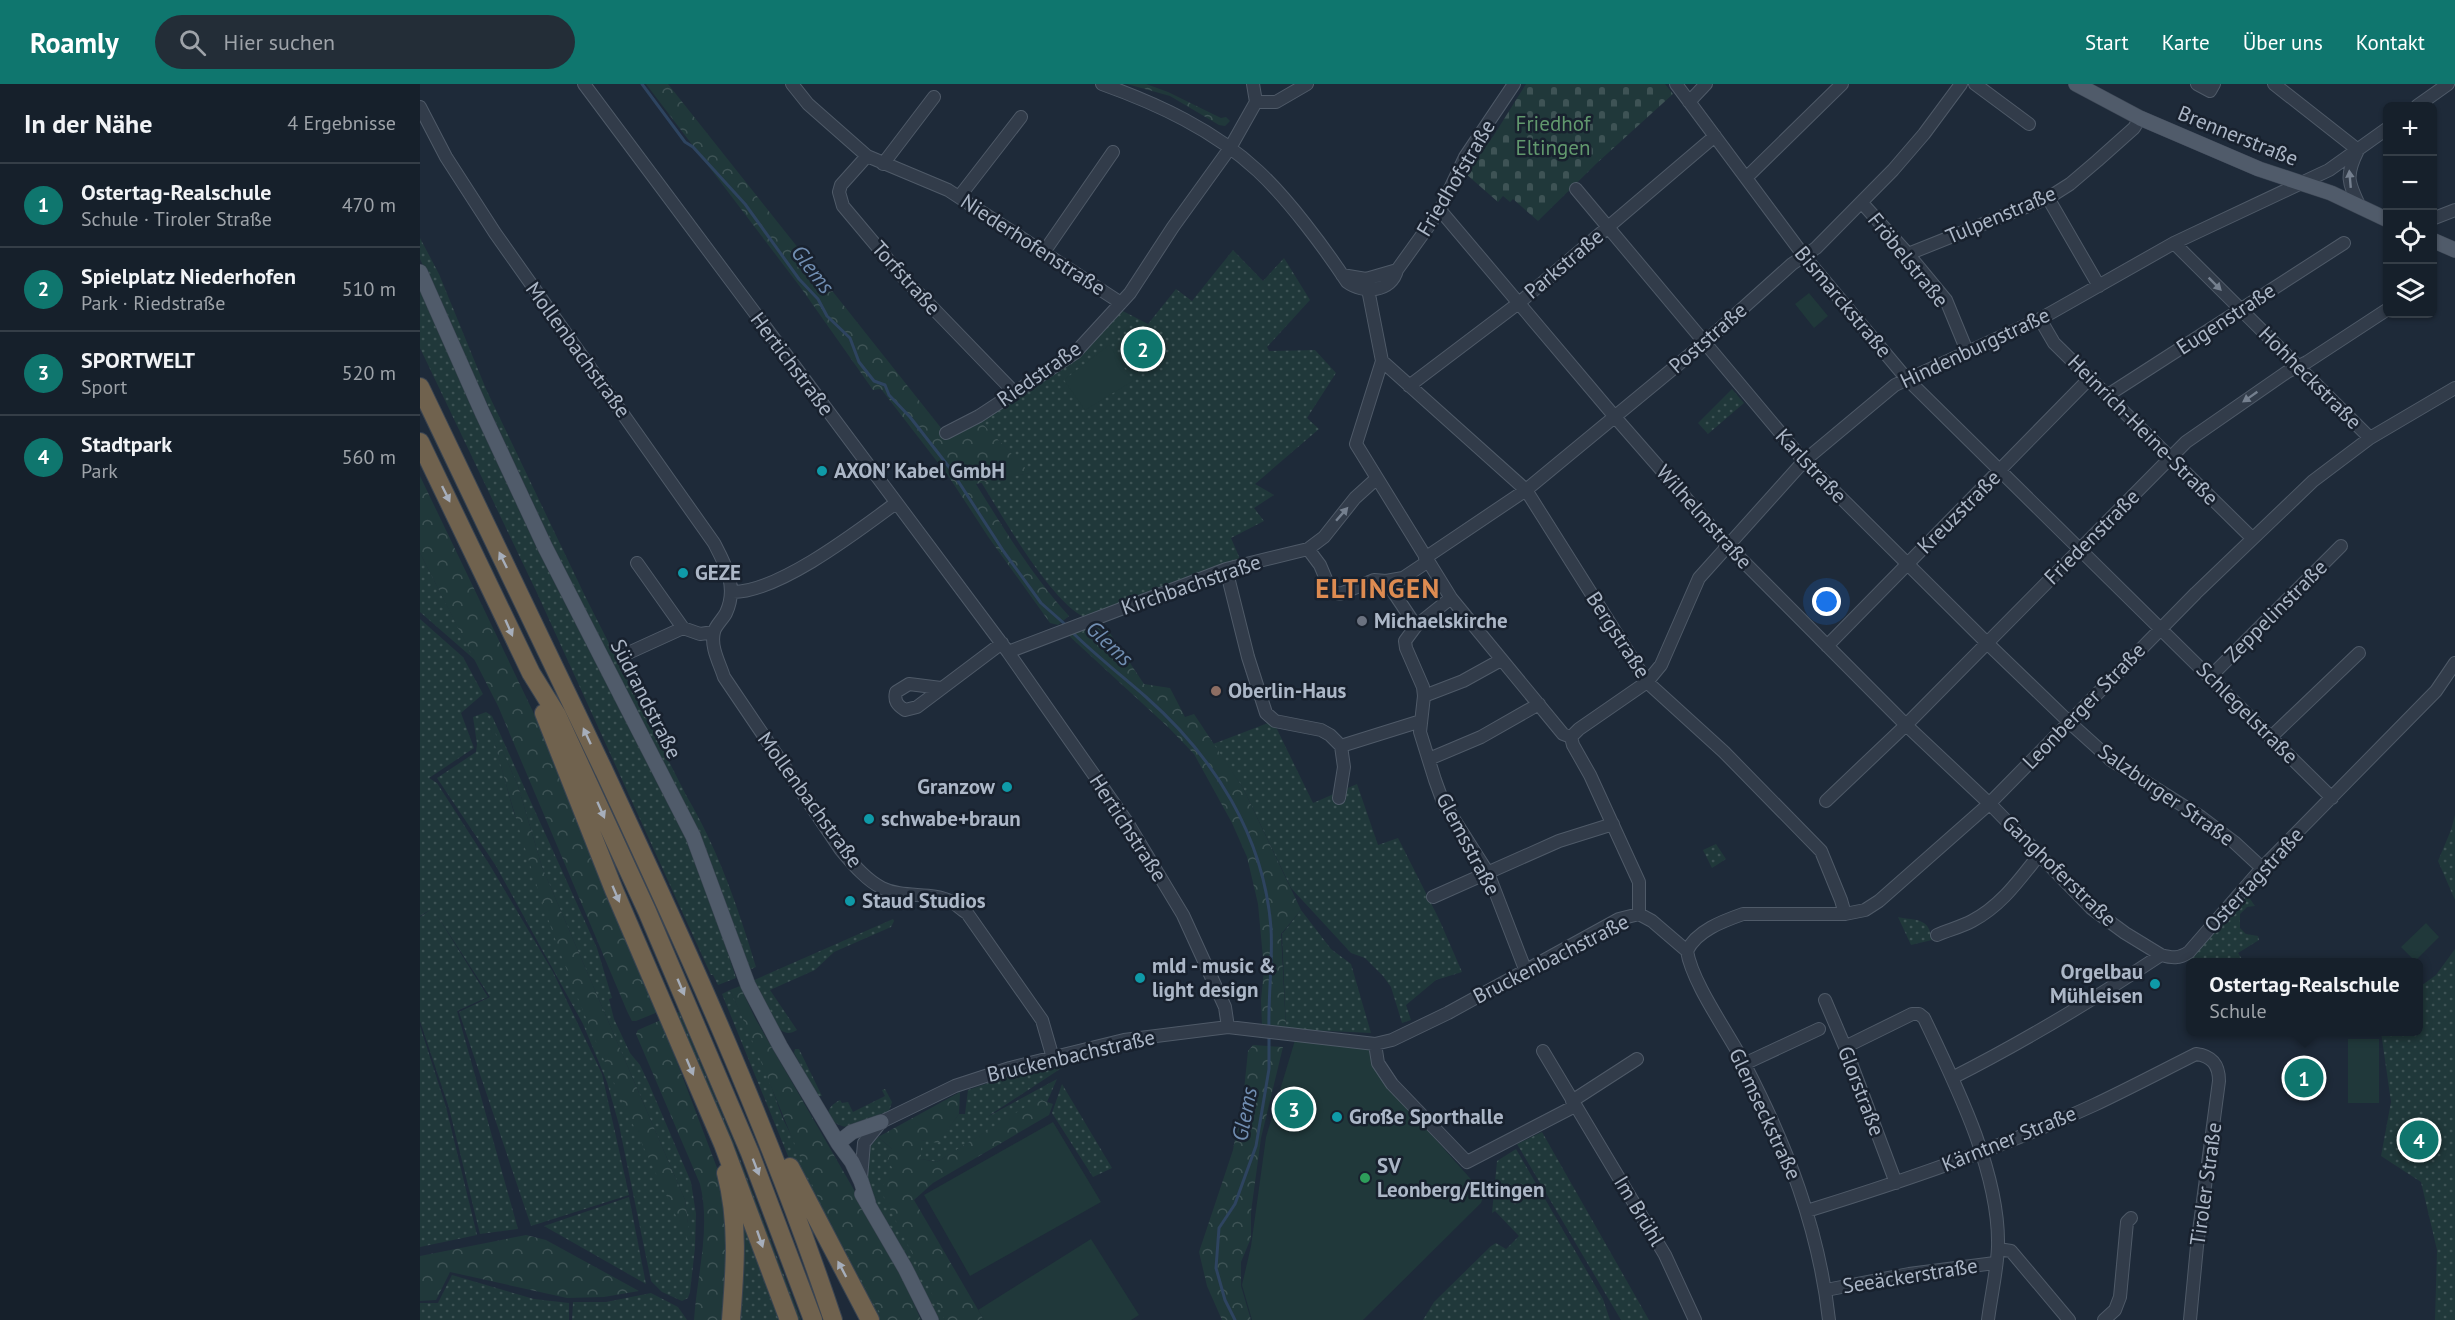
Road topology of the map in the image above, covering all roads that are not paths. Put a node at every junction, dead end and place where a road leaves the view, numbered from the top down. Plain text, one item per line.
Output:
1 (584, 84) edge
2 (792, 84) edge
3 (1102, 84) edge
4 (1253, 84) edge
5 (1307, 84) edge
6 (1514, 84) edge
7 (1676, 84) edge
8 (1706, 84) edge
9 (1842, 84) edge
10 (1961, 84) edge
11 (1975, 84) edge
12 (2076, 84) edge
13 (2197, 84) edge
14 (2274, 84) edge
15 (2448, 84) edge
16 (2212, 88) edge
17 (2433, 88) edge
18 (934, 97) dead end
19 (1256, 102) junction
20 (1689, 102) junction
21 (2421, 102) edge
22 (420, 107) edge
23 (1021, 117) dead end
24 (2140, 117) junction
25 (2029, 124) dead end
26 (2383, 132) edge
27 (1715, 136) junction
28 (1230, 148) junction
29 (2358, 150) junction
30 (1113, 152) dead end
31 (867, 156) junction
32 (883, 164) junction
33 (1746, 178) junction
34 (2299, 183) junction
35 (1576, 189) dead end
36 (959, 197) junction
37 (2048, 198) junction
38 (1862, 203) junction
39 (2360, 207) junction
40 (1440, 210) junction
41 (2455, 210) edge
42 (2437, 217) edge
43 (2383, 218) edge
44 (1608, 227) junction
45 (2437, 242) edge
46 (2174, 243) junction
47 (2344, 243) dead end
48 (2455, 250) edge
49 (1044, 252) junction
50 (1908, 254) junction
51 (1804, 256) junction
52 (420, 272) edge
53 (1367, 285) junction
54 (2099, 286) junction
55 (1520, 302) junction
56 (1121, 303) junction
57 (2240, 308) junction
58 (2383, 312) edge
59 (2040, 319) junction
60 (1704, 343) junction
61 (1967, 351) junction
62 (1382, 361) junction
63 (2300, 366) junction
64 (1906, 378) junction
65 (2090, 378) junction
66 (1409, 386) junction
67 (420, 387) edge
68 (2455, 388) edge
69 (1014, 392) junction
70 (2108, 395) junction
71 (1614, 417) junction
72 (946, 433) dead end
73 (2370, 438) junction
74 (420, 442) edge
75 (2170, 457) junction
76 (1804, 461) junction
77 (2000, 470) junction
78 (1376, 479) junction
79 (1526, 490) junction
80 (896, 503) junction
81 (2251, 537) junction
82 (1727, 545) junction
83 (2341, 546) dead end
84 (1308, 549) junction
85 (2079, 550) junction
86 (1426, 560) junction
87 (637, 562) dead end
88 (1907, 564) junction
89 (1226, 569) junction
90 (1386, 581) junction
91 (733, 592) junction
92 (1451, 598) junction
93 (1416, 626) junction
94 (683, 628) junction
95 (2161, 628) junction
96 (714, 632) junction
97 (1986, 642) junction
98 (1827, 646) junction
99 (1005, 647) junction
100 (2359, 653) dead end
101 (626, 654) dead end
102 (1501, 660) junction
103 (2455, 663) edge
104 (531, 673) junction
105 (2211, 676) junction
106 (1647, 682) junction
107 (941, 688) dead end
108 (1424, 696) junction
109 (1539, 704) junction
110 (1421, 721) junction
111 (2068, 722) junction
112 (1906, 725) junction
113 (1572, 737) junction
114 (2271, 737) junction
115 (1341, 746) junction
116 (1429, 759) junction
117 (1339, 798) dead end
118 (2332, 798) junction
119 (1826, 801) dead end
120 (1989, 804) junction
121 (1613, 824) junction
122 (2039, 855) junction
123 (2262, 868) junction
124 (1488, 873) junction
125 (1433, 897) dead end
126 (1639, 914) junction
127 (1845, 914) junction
128 (1936, 935) dead end
129 (1687, 951) junction
130 (2161, 955) junction
131 (1525, 969) junction
132 (1824, 1000) dead end
133 (1228, 1028) junction
134 (1819, 1029) dead end
135 (1375, 1044) junction
136 (1845, 1047) junction
137 (731, 1051) junction
138 (1543, 1051) dead end
139 (2205, 1055) joint
140 (1053, 1059) junction
141 (1637, 1059) dead end
142 (1744, 1064) junction
143 (1952, 1077) junction
144 (1574, 1103) junction
145 (707, 1107) junction
146 (881, 1122) junction
147 (870, 1136) junction
148 (838, 1143) junction
149 (1981, 1152) junction
150 (861, 1181) junction
151 (1896, 1183) junction
152 (868, 1203) junction
153 (1807, 1211) junction
154 (2131, 1218) dead end
155 (1998, 1249) junction
156 (1995, 1263) junction
157 (1826, 1290) junction
158 (731, 1320) edge
159 (789, 1320) edge
160 (813, 1320) edge
161 (833, 1320) edge
162 (870, 1320) edge
163 (931, 1320) edge
164 (1695, 1320) edge
165 (1829, 1320) edge
166 (1988, 1320) edge
167 (2069, 1320) edge
168 (2104, 1320) edge
169 (2190, 1320) edge

1 - 80 street, Hertichstraße
2 - 31 street, Niederhofenstraße
3 - 28 street
4 - 19 street
5 - 19 street
6 - 40 street, Friedhofstraße
7 - 20 street, Bismarckstraße
8 - 20 street
9 - 33 street
10 - 38 street, Poststraße
11 - 25 street
12 - 24 main road, Brennerstraße
13 - 16 street
14 - 29 street
15 - 17 street
17 - 21 street
18 - 32 street
19 - 28 street, Niederhofenstraße
20 - 27 street, Bismarckstraße
22 - 91 street, Mollenbachstraße
23 - 36 street
24 - 34 main road, Brennerstraße
24 - 37 street, Tulpenstraße
26 - 29 street, Hindenburgstraße
27 - 33 street, Bismarckstraße
27 - 44 street, Parkstraße
28 - 53 street
28 - 56 street, Niederhofenstraße
29 - 34 street, Hindenburgstraße
39 -> 29 street
30 - 49 street
31 - 32 street, Niederhofenstraße
31 - 69 street, Torfstraße
32 - 36 street, Niederhofenstraße
33 - 51 street, Bismarckstraße
34 - 39 main road, Brennerstraße
34 - 46 street, Hindenburgstraße
35 - 44 street, Karlstraße
36 - 49 street, Niederhofenstraße
37 - 50 street, Tulpenstraße
37 - 54 street
38 - 50 street, Fröbelstraße
38 - 51 street, Poststraße
39 - 43 main road, Brennerstraße
40 - 53 street, Friedhofstraße
40 - 55 street, Wilhelmstraße
41 - 42 street
44 - 55 street, Parkstraße
44 - 60 street, Karlstraße
45 - 48 main road
46 - 54 street, Hindenburgstraße
46 -> 57 street, Hohheckstraße
47 - 57 street, Eugenstraße
49 - 56 street, Niederhofenstraße
50 - 61 street, Fröbelstraße
51 - 60 street, Poststraße
51 - 64 street, Bismarckstraße
52 - 148 main road, Südrandstraße
53 - 62 street
54 - 59 street, Hindenburgstraße
55 - 66 street, Parkstraße
55 - 71 street, Wilhelmstraße
56 - 69 street, Riedstraße
57 - 63 street, Hohheckstraße
57 - 70 street, Eugenstraße
58 - 63 street, Friedenstraße
59 - 61 street, Hindenburgstraße
59 - 65 street, Heinrich-Heine-Straße
60 - 71 street, Poststraße
60 - 76 street, Karlstraße
61 - 64 street, Hindenburgstraße
62 - 66 street, Bergstraße
62 - 78 street
63 - 73 street, Hohheckstraße
63 -> 75 street, Friedenstraße
64 - 76 street, Hindenburgstraße
64 - 77 street, Bismarckstraße
65 - 70 street, Heinrich-Heine-Straße
65 - 77 street, Kreuzstraße
66 - 79 street, Bergstraße
137 -> 67 highway
68 - 73 street, Leonberger Straße
69 - 72 street, Riedstraße
70 - 75 street, Heinrich-Heine-Straße
71 - 79 street, Poststraße
71 - 82 street, Wilhelmstraße
73 - 81 street, Leonberger Straße
74 -> 104 highway
75 - 81 street, Heinrich-Heine-Straße
75 - 85 street, Friedenstraße
76 - 82 street, Hindenburgstraße
76 - 88 street, Karlstraße
77 - 85 street, Bismarckstraße
77 - 88 street, Kreuzstraße
84 -> 78 street, Kirchbachstraße
78 - 86 street
79 - 86 street, Poststraße
79 - 106 street, Bergstraße
80 - 91 street
80 - 99 street, Hertichstraße
81 - 95 street, Leonberger Straße
82 - 98 street, Wilhelmstraße
82 - 106 street, Hindenburgstraße
83 - 105 street, Zeppelinstraße
84 - 89 street, Kirchbachstraße
84 - 90 street, Poststraße
85 - 95 street, Bismarckstraße
85 - 97 street, Friedenstraße
86 - 90 street, Poststraße
86 - 92 street
87 - 94 street
88 - 97 street, Karlstraße
88 - 98 street, Kreuzstraße
89 - 99 street, Kirchbachstraße
89 - 115 street
90 - 93 street
91 - 96 street
92 - 93 street
92 - 102 street
93 - 108 street, Glemsstraße
94 - 96 street
94 - 101 street
95 - 105 street, Schlegelstraße
95 - 111 street, Leonberger Straße
96 - 140 street, Mollenbachstraße
97 - 111 street, Karlstraße
97 - 112 street, Friedenstraße
98 - 112 street, Wilhelmstraße
99 - 107 street
99 - 133 street, Hertichstraße
100 - 114 street
102 - 108 street
102 - 109 street
103 - 118 street, Ostertagstraße
104 -> 145 highway
104 -> 160 highway
105 - 114 street, Schlegelstraße
106 - 113 street, Hindenburgstraße
106 - 127 street, Bergstraße
108 - 110 street, Glemsstraße
109 - 113 street
109 - 116 street
110 - 115 street
110 - 116 street, Glemsstraße
111 - 120 street, Leonberger Straße
111 - 123 street, Salzburger Straße
112 - 119 street, Friedenstraße
112 - 120 street, Wilhelmstraße
113 - 121 street
114 - 118 street, Schlegelstraße
115 - 117 street
116 - 124 street, Glemsstraße
118 - 123 street, Ostertagstraße
120 - 122 street, Ganghoferstraße
120 - 127 street, Leonberger Straße
121 - 124 street
121 - 126 street
122 - 128 street
122 - 130 street, Ganghoferstraße
123 - 130 street, Ostertagstraße
124 - 125 street
124 - 131 street, Glemsstraße
126 - 129 street, Bruckenbachstraße
126 - 131 street, Bruckenbachstraße
127 - 129 street, Leonberger Straße
129 - 142 street, Glemseckstraße
130 - 143 street, Ostertagstraße
131 - 135 street, Bruckenbachstraße
132 - 136 street, Glorstraße
133 - 135 street, Bruckenbachstraße
133 - 140 street, Bruckenbachstraße
134 - 142 street
135 - 144 street
136 - 143 street
136 - 151 street, Glorstraße
137 - 161 highway
162 -> 137 highway
138 - 144 street, Im Brühl
139 - 149 street, Kärntner Straße
139 - 169 street, Tiroler Straße
140 - 146 street, Bruckenbachstraße
141 - 144 street
142 - 153 street, Glemseckstraße
143 - 149 street
144 - 164 street, Im Brühl
145 - 158 highway
145 -> 159 highway
146 - 147 street, Bruckenbachstraße
146 - 148 main road
147 - 148 main road
147 - 150 street, Bruckenbachstraße
148 - 150 main road, Südrandstraße
148 - 152 main road, Südrandstraße
149 - 151 street, Kärntner Straße
149 - 155 street
150 - 152 main road, Südrandstraße
151 - 153 street, Kärntner Straße
152 - 163 main road, Südrandstraße
153 - 157 street, Glemseckstraße
154 - 168 street
155 - 156 street
155 - 167 street, Seeäckerstraße
156 - 157 street, Seeäckerstraße
156 - 166 street
157 - 165 street, Glemseckstraße

